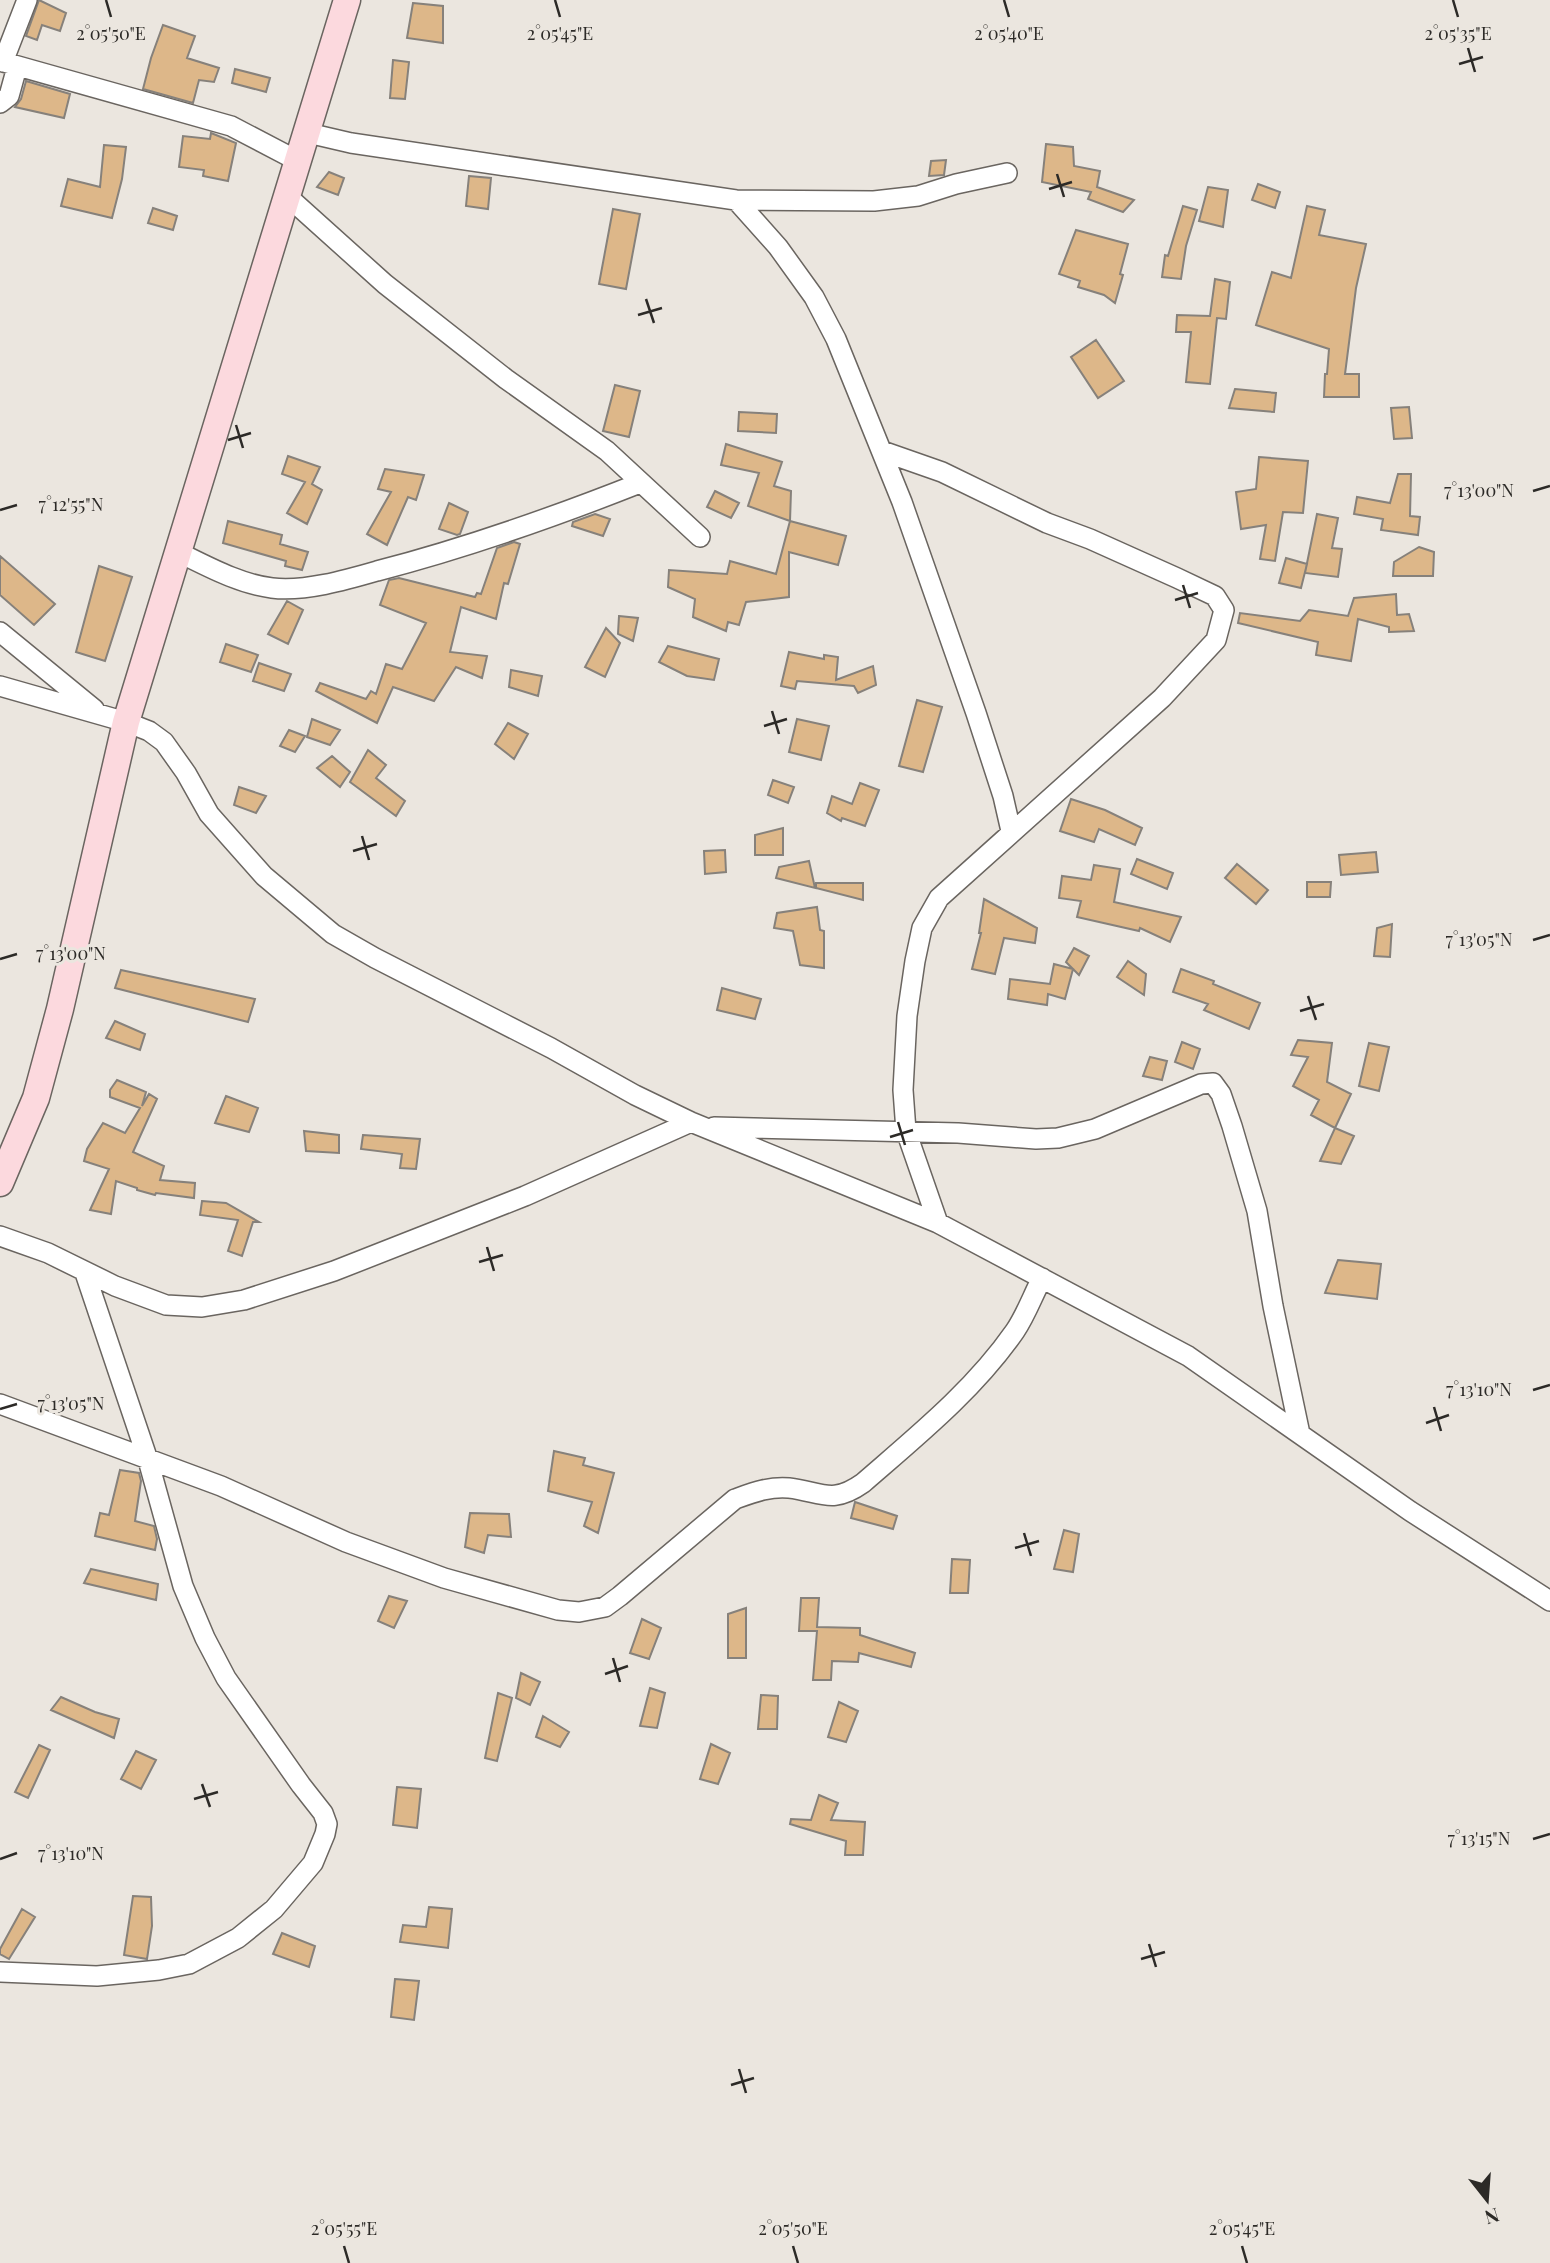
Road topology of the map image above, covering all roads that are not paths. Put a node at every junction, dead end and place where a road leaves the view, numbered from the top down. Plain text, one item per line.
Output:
1 (27, 0) edge
2 (347, 0) edge
3 (7, 64) edge
4 (0, 103) edge
5 (308, 133) junction
6 (296, 160) junction
7 (1006, 173) dead end
8 (286, 195) junction
9 (736, 200) junction
10 (881, 452) junction
11 (640, 483) junction
12 (700, 537) dead end
13 (178, 552) junction
14 (0, 632) edge
15 (0, 686) edge
16 (101, 714) junction
17 (126, 722) junction
18 (1011, 831) junction
19 (698, 1124) junction
20 (906, 1131) junction
21 (0, 1183) edge
22 (937, 1223) junction
23 (0, 1236) edge
24 (85, 1273) junction
25 (1042, 1278) junction
26 (0, 1404) edge
27 (1300, 1434) junction
28 (148, 1460) junction
29 (1550, 1601) edge
30 (0, 1972) edge

1 - 3 street
2 - 5 main road
3 - 4 street
3 - 6 street
5 - 6 main road
5 - 9 street
6 - 8 main road
7 - 9 street
8 - 11 street
8 - 13 main road
9 - 10 street
10 - 18 street
10 - 18 street
11 - 12 street
11 - 13 street
13 - 17 main road
14 - 16 street
15 - 16 street
16 - 17 street
17 - 19 street
17 - 21 main road
18 - 20 street
19 - 20 street
19 - 22 street
19 - 24 street
20 - 22 street
20 - 27 street
22 - 25 street
23 - 24 street
24 - 28 street
25 - 27 street
25 - 28 street
26 - 28 street
27 - 29 street
28 - 30 street

